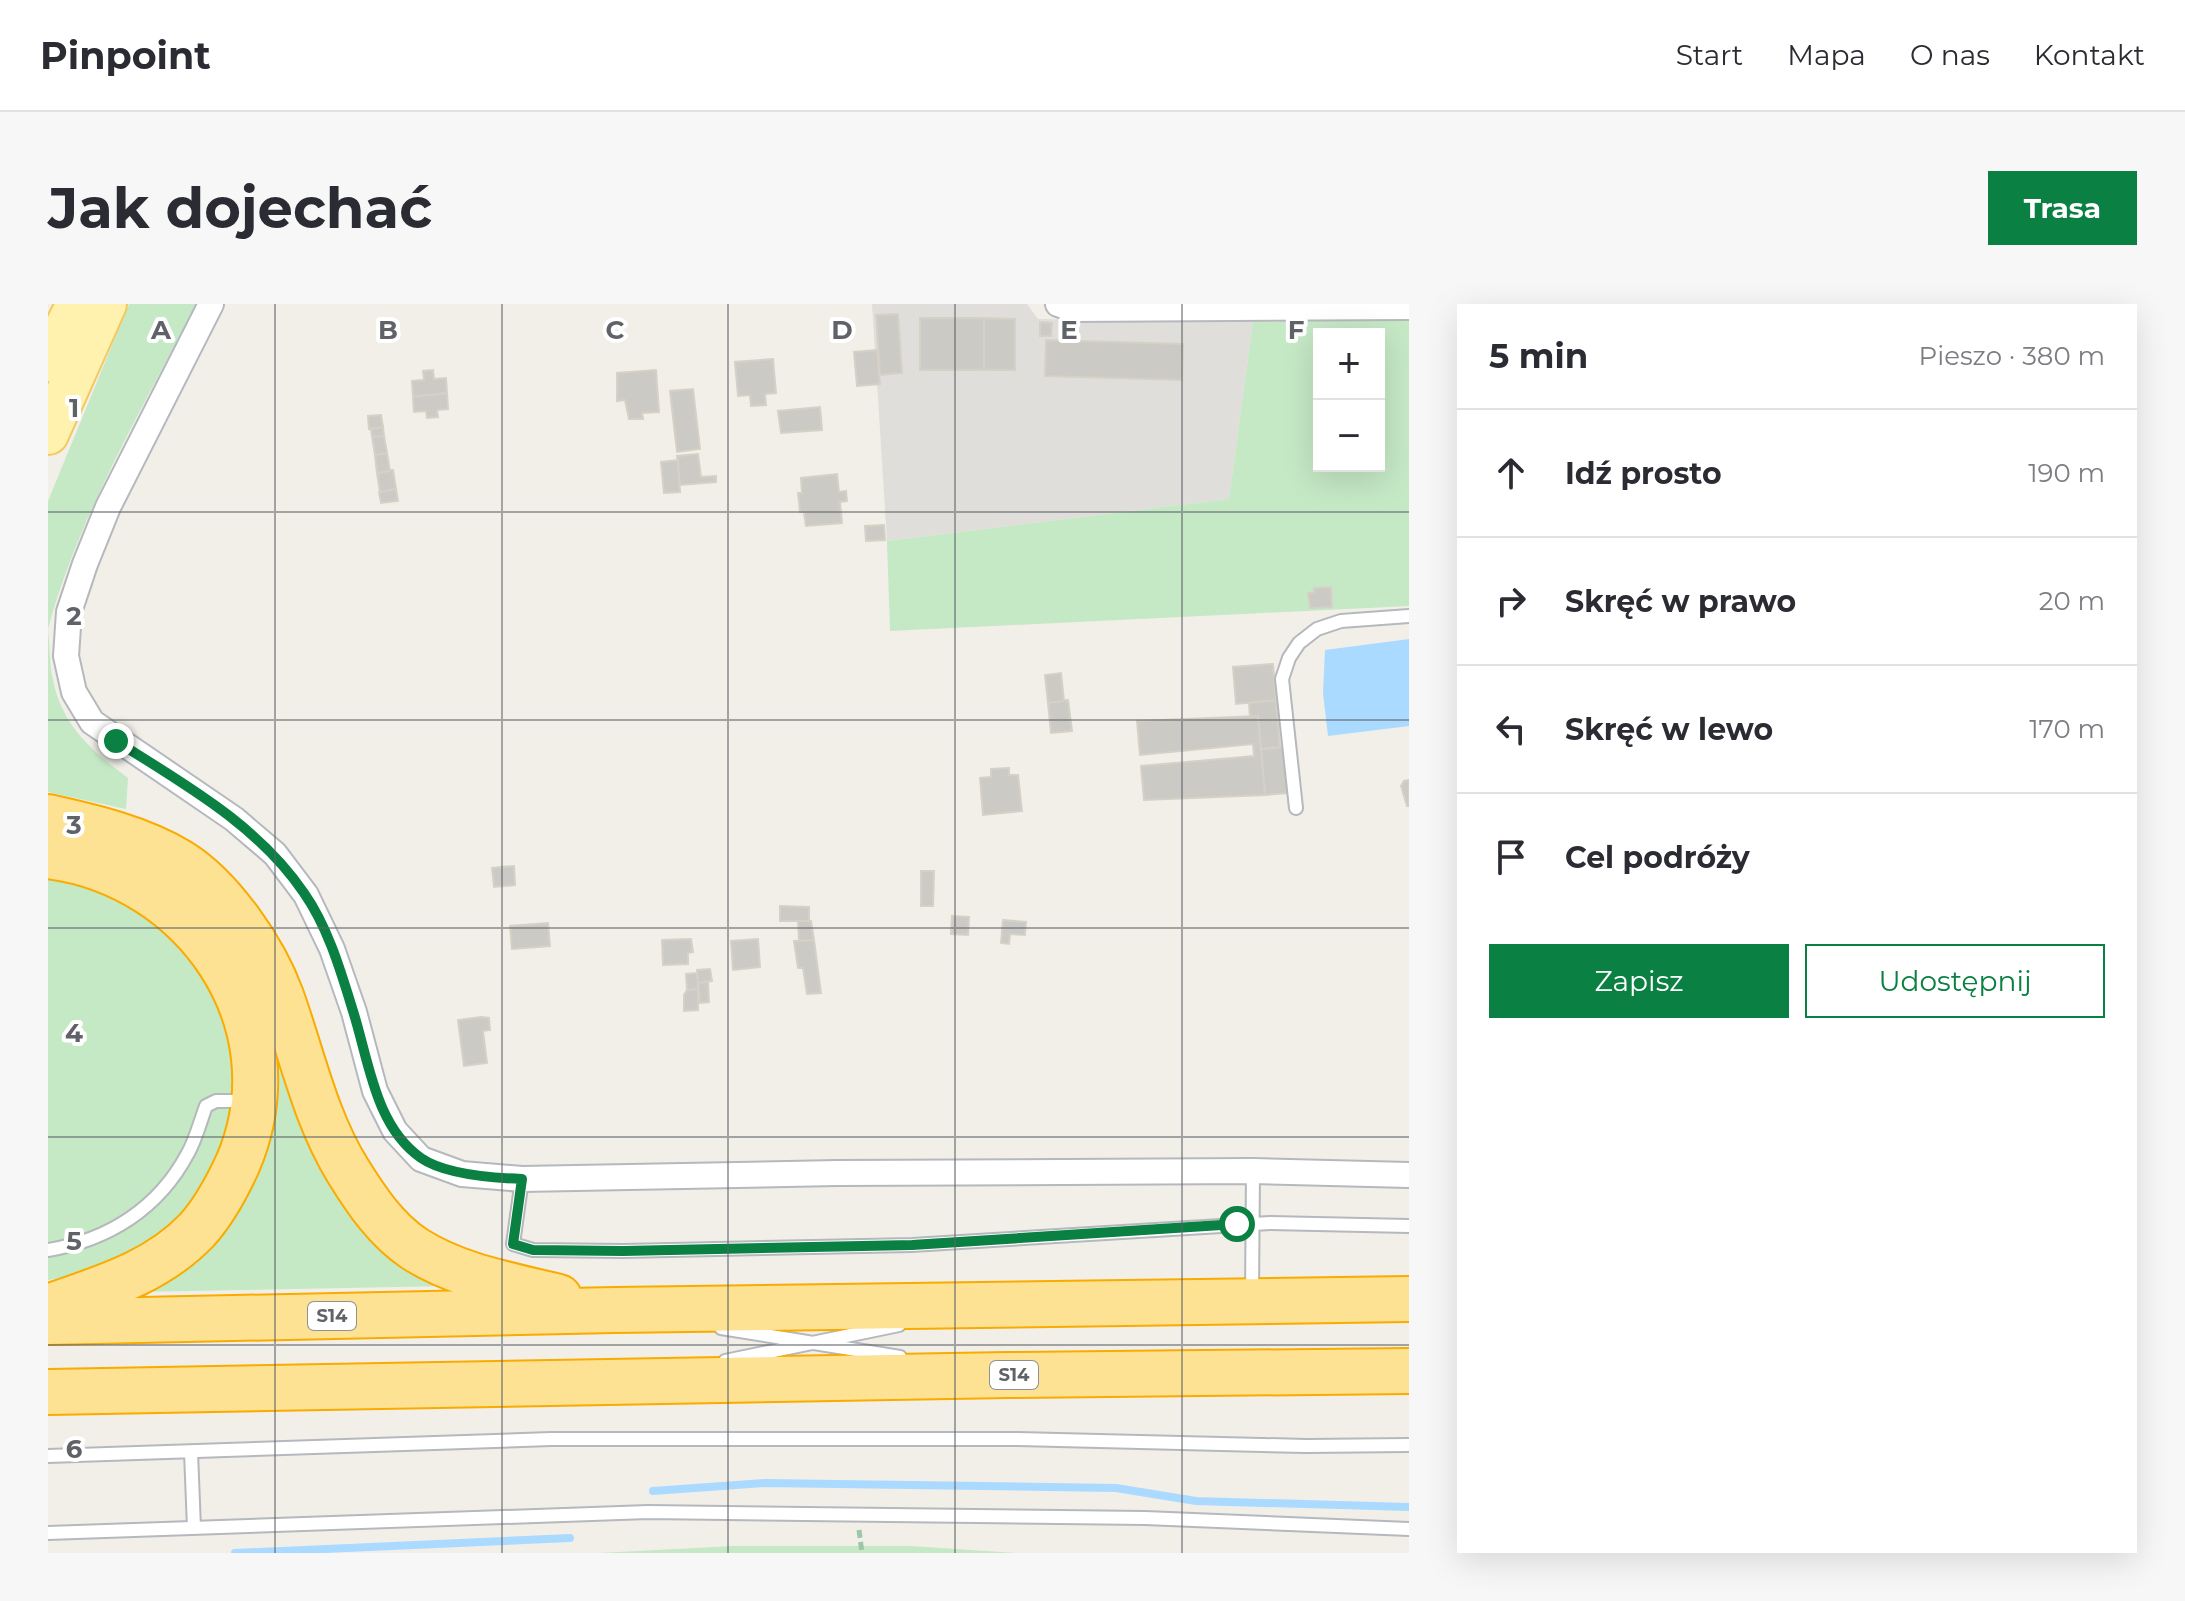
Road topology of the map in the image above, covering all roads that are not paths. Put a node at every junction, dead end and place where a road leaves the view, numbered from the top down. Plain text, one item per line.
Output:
1 (77, 304) edge
2 (106, 304) edge
3 (211, 304) edge
4 (1058, 304) edge
5 (1409, 307) edge
6 (48, 361) edge
7 (48, 434) edge
8 (1409, 616) edge
9 (1296, 808) dead end
10 (48, 817) edge
11 (48, 856) edge
12 (254, 1101) junction
13 (1253, 1171) junction
14 (1409, 1175) edge
15 (522, 1179) junction
16 (1252, 1224) junction
17 (1409, 1226) edge
18 (48, 1250) edge
19 (1409, 1299) edge
20 (1252, 1301) junction
21 (1001, 1305) junction
22 (48, 1307) edge
23 (615, 1310) junction
24 (928, 1319) dead end
25 (48, 1322) edge
26 (913, 1322) dead end
27 (691, 1323) dead end
28 (706, 1325) dead end
29 (811, 1343) junction
30 (917, 1360) dead end
31 (932, 1363) dead end
32 (708, 1364) dead end
33 (694, 1367) dead end
34 (1409, 1371) edge
35 (1008, 1375) junction
36 (620, 1383) junction
37 (48, 1392) edge
38 (1409, 1445) edge
39 (191, 1452) junction
40 (48, 1456) edge
41 (194, 1528) junction
42 (1409, 1529) edge
43 (48, 1533) edge

1 - 6 main road
2 - 7 main road
3 - 15 street
4 - 5 street
8 - 9 lane
10 - 23 highway
11 - 12 highway
12 - 18 lane
12 - 22 highway
13 - 14 street
13 - 15 street
13 - 16 lane
15 - 16 lane
16 - 17 lane
16 - 20 lane
19 - 20 highway, S14
20 - 21 highway, S14
21 - 23 highway, S14
21 - 24 lane
23 - 25 highway, S14
23 - 27 lane
26 - 29 lane
28 - 29 lane
29 - 30 lane
29 - 32 lane
31 - 35 lane
33 - 36 lane
34 - 35 highway, S14
35 - 36 highway, S14
36 - 37 highway, S14
38 - 39 lane
39 - 40 lane
39 - 41 lane
41 - 42 lane
41 - 43 lane

